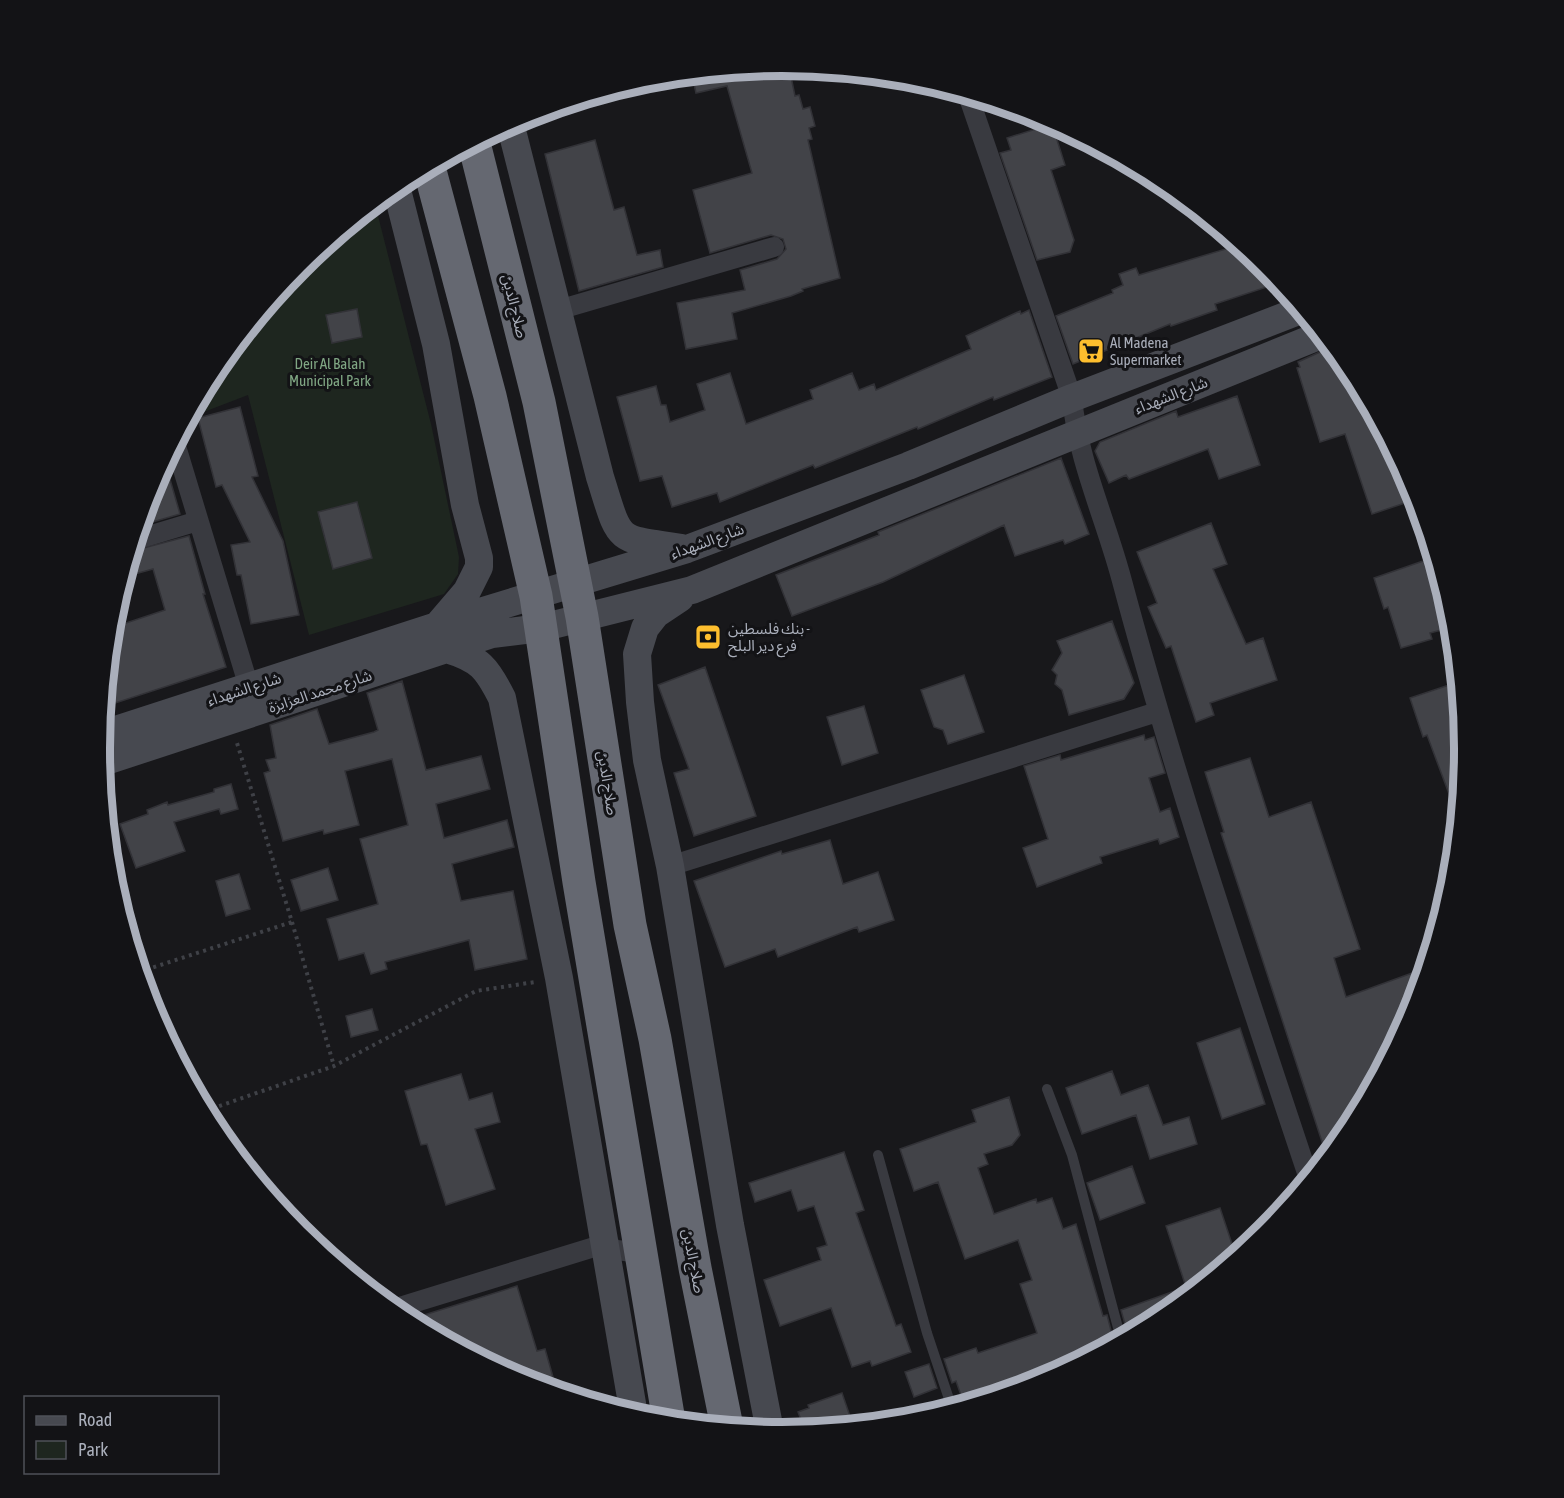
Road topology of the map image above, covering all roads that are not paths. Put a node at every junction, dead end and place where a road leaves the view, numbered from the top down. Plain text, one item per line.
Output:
1 (971, 104) edge
2 (513, 134) edge
3 (476, 151) edge
4 (431, 176) edge
5 (399, 197) edge
6 (774, 247) dead end
7 (558, 310) junction
8 (1294, 313) edge
9 (1314, 338) edge
10 (1072, 398) junction
11 (1076, 432) junction
12 (178, 453) edge
13 (198, 521) junction
14 (144, 537) edge
15 (687, 549) junction
16 (575, 585) junction
17 (692, 590) junction
18 (536, 596) junction
19 (582, 617) junction
20 (541, 628) junction
21 (441, 638) junction
22 (253, 699) junction
23 (1157, 712) junction
24 (110, 733) edge
25 (110, 760) edge
26 (670, 866) junction
27 (1047, 1089) dead end
28 (878, 1155) dead end
29 (1306, 1170) edge
30 (604, 1244) junction
31 (640, 1253) junction
32 (404, 1305) edge
33 (1119, 1331) edge
34 (950, 1401) edge
35 (632, 1405) edge
36 (667, 1412) edge
37 (725, 1419) edge
38 (768, 1421) edge

1 - 10 street
2 - 7 main road
3 - 16 highway, صلاح الدين
4 - 18 highway
5 - 21 main road
6 - 7 street
7 - 15 main road
8 - 10 main road, شارع الشهداء
9 - 11 main road, شارع الشهداء
10 - 11 street
10 - 15 main road, شارع الشهداء
11 - 17 main road, شارع الشهداء
11 - 23 street
12 - 13 street
13 - 14 street
13 - 22 street
15 - 16 main road, شارع الشهداء
16 - 18 main road, شارع الشهداء
16 - 19 highway, صلاح الدين
17 - 19 main road, شارع الشهداء
17 - 26 main road
18 - 20 highway
18 - 21 main road, شارع الشهداء
19 - 20 main road, شارع الشهداء
19 - 37 highway, صلاح الدين
20 - 21 main road, شارع محمد العزايزة
20 - 31 highway
21 - 22 main road, شارع محمد العزايزة
21 - 30 main road
22 - 24 main road, شارع الشهداء
22 - 25 main road, شارع محمد العزايزة
23 - 26 street
23 - 29 street
26 - 38 main road
27 - 33 lane
28 - 34 lane
30 - 31 street
30 - 32 street
30 - 35 main road
31 - 36 highway

